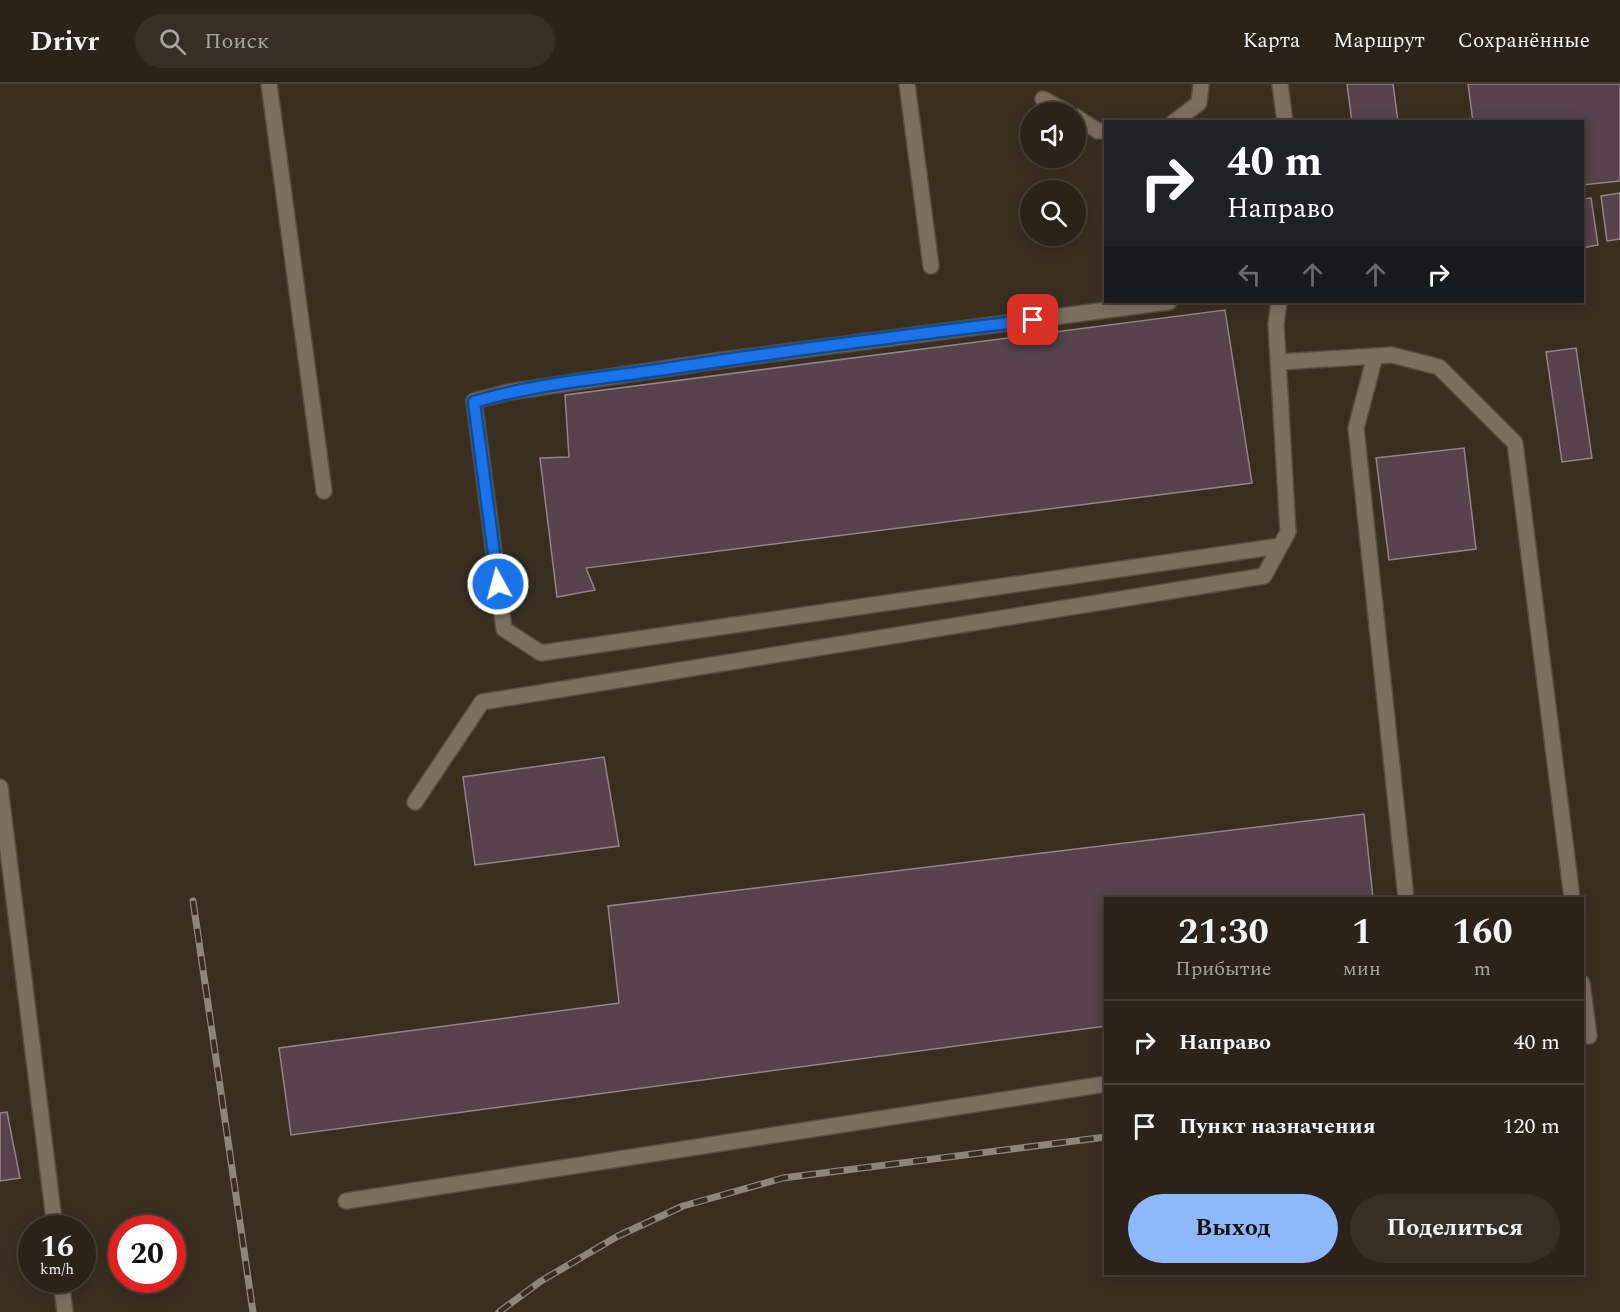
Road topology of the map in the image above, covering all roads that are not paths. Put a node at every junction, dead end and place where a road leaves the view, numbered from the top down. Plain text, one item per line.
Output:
1 (269, 84) edge
2 (907, 84) edge
3 (1202, 84) edge
4 (1280, 84) edge
5 (1043, 99) dead end
6 (1049, 102) edge
7 (1177, 120) edge
8 (1285, 120) edge
9 (1086, 123) edge
10 (1104, 131) edge
11 (931, 266) dead end
12 (1161, 303) edge
13 (1279, 303) edge
14 (1375, 356) junction
15 (1279, 362) junction
16 (324, 491) dead end
17 (1280, 546) junction
18 (0, 787) edge
19 (415, 802) dead end
20 (1406, 897) edge
21 (1572, 897) edge
22 (1584, 997) edge
23 (1589, 1036) dead end
24 (1104, 1084) edge
25 (346, 1200) dead end
26 (53, 1215) edge
27 (63, 1293) edge
28 (65, 1312) edge

1 - 16 lane
2 - 11 lane
3 - 7 lane
4 - 8 lane
5 - 6 lane
9 - 10 lane
12 - 17 lane
13 - 15 lane
14 - 15 lane
14 - 20 lane
14 - 21 lane
15 - 17 lane
17 - 19 lane
18 - 26 lane
22 - 23 lane
24 - 25 lane
27 - 28 lane

